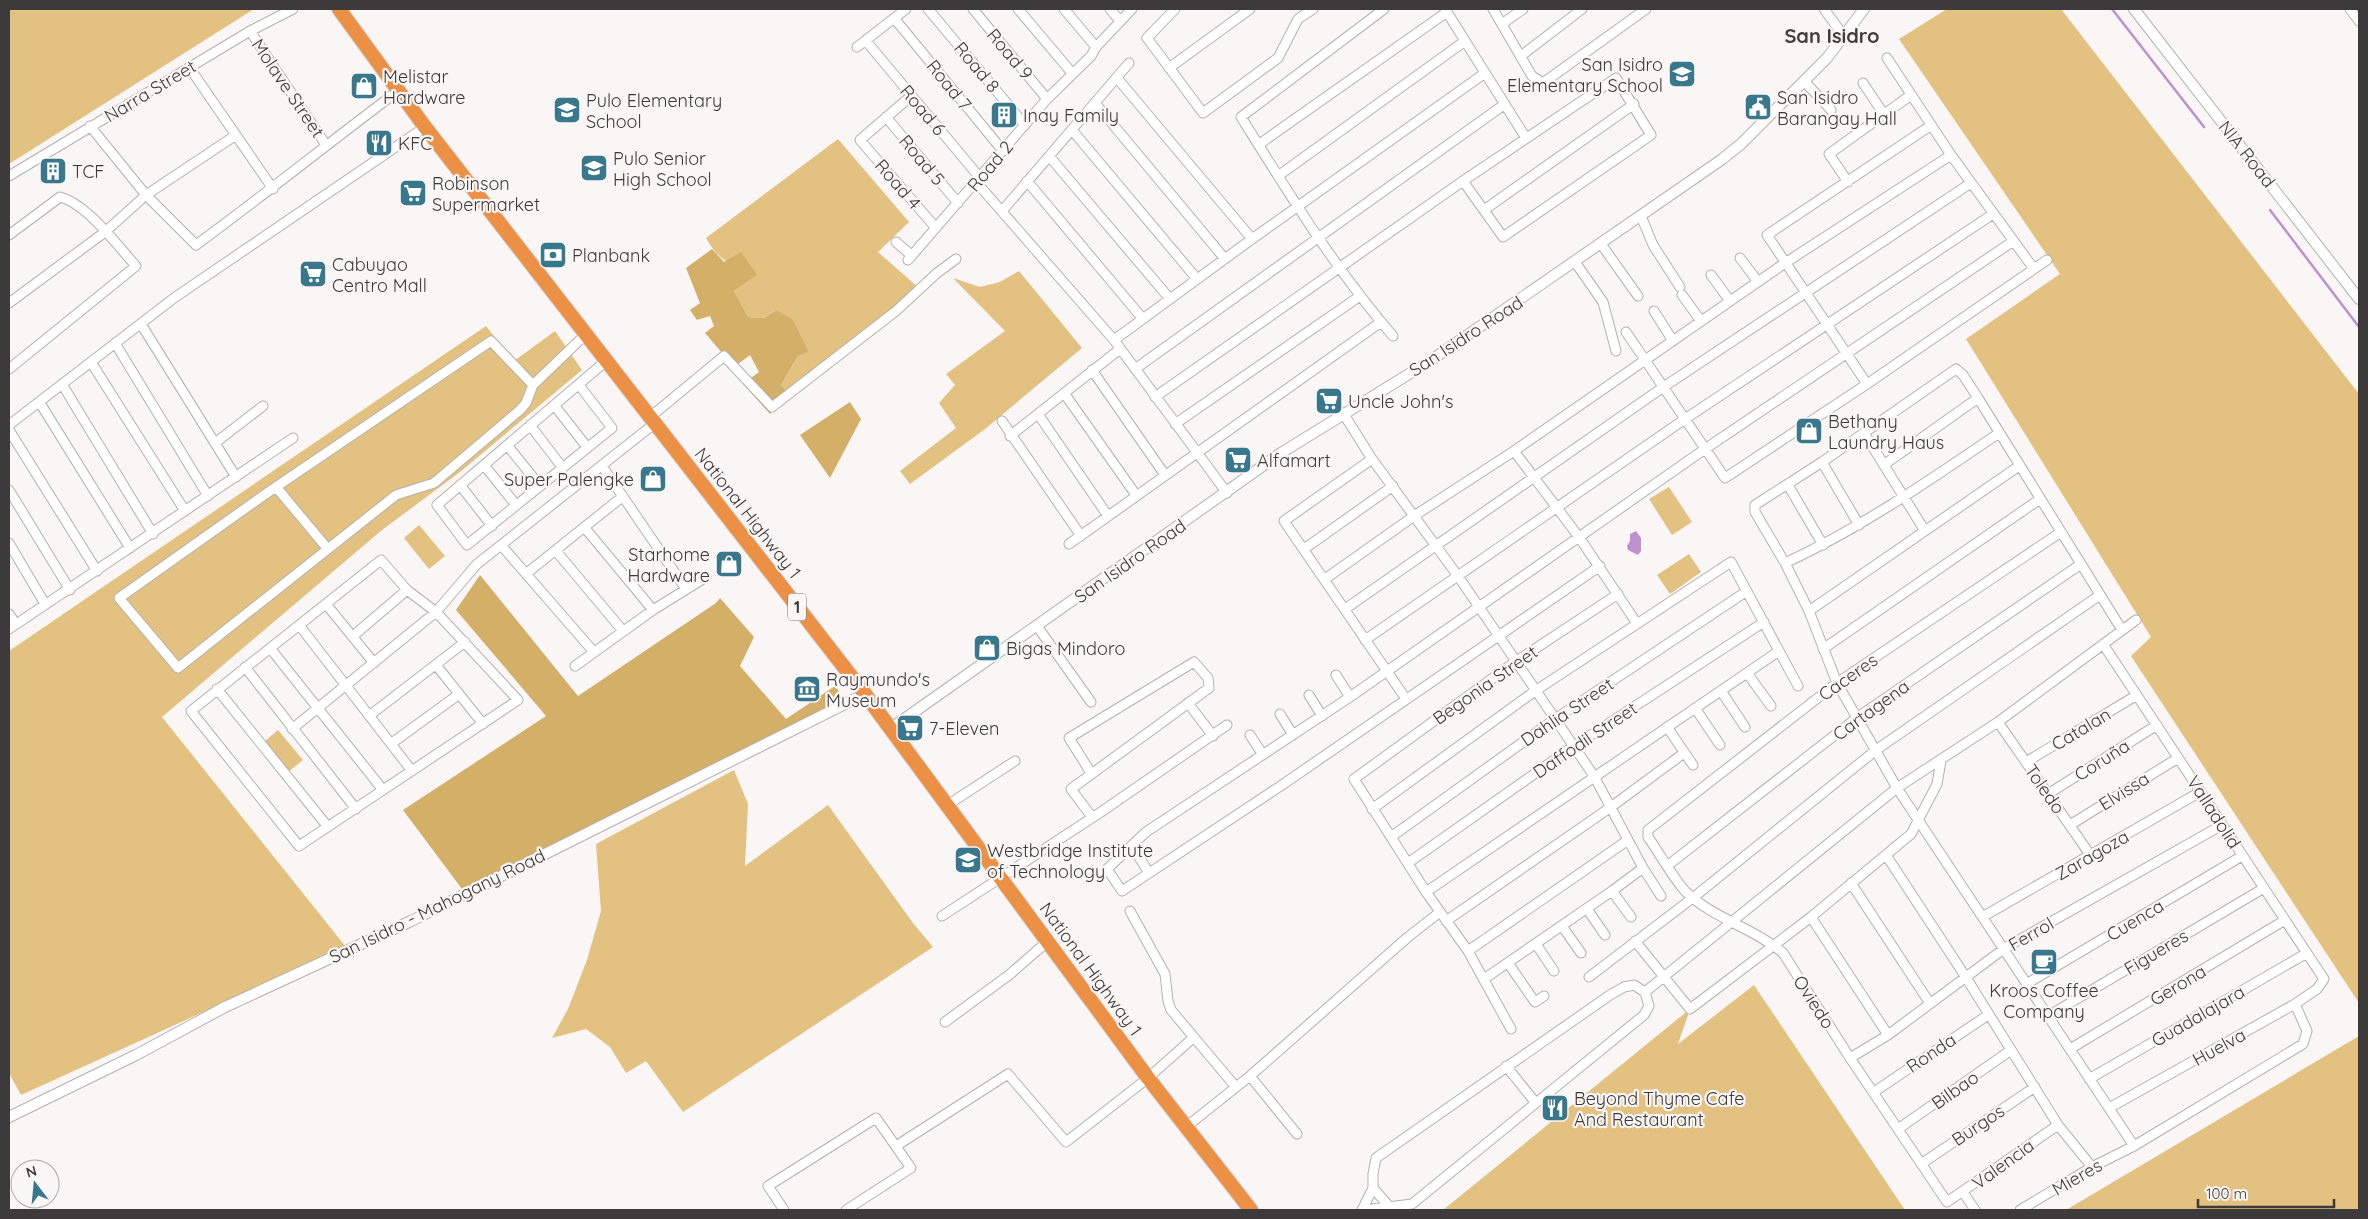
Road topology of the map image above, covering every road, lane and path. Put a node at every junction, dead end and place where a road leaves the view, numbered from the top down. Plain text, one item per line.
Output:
1 (293, 9) edge
2 (338, 9) edge
3 (906, 9) edge
4 (928, 9) edge
5 (973, 9) edge
6 (1018, 9) edge
7 (1064, 9) edge
8 (1110, 9) edge
9 (1132, 9) edge
10 (1174, 9) edge
11 (1250, 9) edge
12 (1313, 9) edge
13 (1384, 9) edge
14 (1493, 9) edge
15 (1523, 9) edge
16 (1582, 9) edge
17 (1646, 9) edge
18 (1824, 9) edge
19 (1864, 9) edge
20 (2134, 9) edge
21 (2350, 9) edge
22 (1446, 11) edge
23 (894, 18) junction
24 (1120, 21) junction
25 (2359, 21) edge
26 (1502, 24) junction
27 (250, 31) junction
28 (1843, 35) junction
29 (866, 41) junction
30 (1465, 41) junction
31 (858, 47) dead end
32 (1096, 47) junction
33 (1521, 56) junction
34 (1886, 58) dead end
35 (1129, 63) dead end
36 (190, 67) junction
37 (1169, 68) junction
38 (1072, 73) junction
39 (1485, 73) junction
40 (1117, 78) junction
41 (1804, 81) junction
42 (1863, 83) dead end
43 (398, 91) junction
44 (1911, 95) junction
45 (911, 96) junction
46 (1048, 99) junction
47 (1095, 103) junction
48 (1505, 104) junction
49 (1634, 104) junction
50 (1831, 110) dead end
51 (1884, 116) junction
52 (886, 117) junction
53 (1025, 125) junction
54 (90, 126) junction
55 (1930, 126) junction
56 (425, 127) junction
57 (1072, 130) junction
58 (236, 134) junction
59 (1526, 138) junction
60 (326, 145) junction
61 (1258, 145) junction
62 (1003, 151) junction
63 (1951, 155) junction
64 (1049, 156) junction
65 (9, 176) edge
66 (1278, 176) junction
67 (1462, 180) junction
68 (979, 181) junction
69 (1027, 181) junction
70 (1848, 182) junction
71 (1971, 183) junction
72 (273, 189) junction
73 (146, 195) junction
74 (958, 203) junction
75 (1298, 207) junction
76 (1002, 210) junction
77 (1484, 210) junction
78 (1993, 214) junction
79 (1641, 216) junction
80 (9, 221) edge
81 (936, 228) junction
82 (12, 232) edge
83 (105, 232) junction
84 (1319, 236) junction
85 (1252, 238) junction
86 (896, 242) dead end
87 (2012, 242) junction
88 (1601, 244) junction
89 (1740, 258) dead end
90 (956, 259) dead end
91 (1225, 259) junction
92 (2047, 260) dead end
93 (1575, 262) junction
94 (1786, 263) junction
95 (1340, 267) junction
96 (2034, 268) junction
97 (1711, 276) dead end
98 (1197, 279) junction
99 (1758, 282) junction
100 (1806, 294) junction
101 (1360, 296) junction
102 (1638, 296) dead end
103 (1170, 299) junction
104 (2359, 299) edge
105 (1730, 301) junction
106 (9, 303) edge
107 (1654, 311) dead end
108 (1143, 319) junction
109 (1381, 322) junction
110 (1700, 322) junction
111 (141, 324) junction
112 (1827, 324) junction
113 (1626, 332) dead end
114 (585, 334) junction
115 (1393, 336) dead end
116 (1114, 340) junction
117 (1673, 341) junction
118 (115, 343) junction
119 (1120, 348) junction
120 (1616, 351) dead end
121 (1847, 354) junction
122 (1644, 360) junction
123 (606, 361) junction
124 (91, 362) junction
125 (9, 368) edge
126 (1135, 369) junction
127 (1092, 370) junction
128 (62, 384) junction
129 (1867, 384) junction
130 (533, 385) junction
131 (579, 385) junction
132 (1662, 388) junction
133 (1064, 393) junction
134 (1155, 397) junction
135 (1978, 398) junction
136 (40, 403) junction
137 (554, 405) junction
138 (263, 406) dead end
139 (1343, 413) junction
140 (1038, 414) junction
141 (1685, 420) junction
142 (652, 421) junction
143 (1002, 422) dead end
144 (1175, 424) junction
145 (9, 425) edge
146 (530, 425) junction
147 (9, 430) edge
148 (1864, 433) junction
149 (1999, 433) junction
150 (1010, 436) junction
151 (294, 438) dead end
152 (215, 443) junction
153 (507, 445) junction
154 (586, 448) junction
155 (1706, 449) junction
156 (1514, 451) junction
157 (1196, 453) junction
158 (1372, 459) junction
159 (1822, 462) junction
160 (1885, 464) junction
161 (484, 465) junction
162 (602, 466) junction
163 (2020, 466) junction
164 (562, 467) junction
165 (1165, 475) junction
166 (236, 477) junction
167 (1534, 478) junction
168 (460, 485) junction
169 (1788, 485) junction
170 (540, 486) junction
171 (1393, 486) junction
172 (276, 487) junction
173 (9, 490) edge
174 (1227, 493) junction
175 (208, 496) junction
176 (1136, 496) junction
177 (622, 497) junction
178 (1905, 497) junction
179 (2040, 499) junction
180 (516, 505) junction
181 (1558, 508) junction
182 (185, 511) junction
183 (1108, 516) junction
184 (1414, 516) junction
185 (1859, 525) junction
186 (492, 526) junction
187 (585, 528) junction
188 (1925, 531) junction
189 (2061, 532) junction
190 (153, 534) junction
191 (1081, 536) junction
192 (1579, 537) junction
193 (9, 543) edge
194 (1069, 544) dead end
195 (502, 546) junction
196 (1823, 546) junction
197 (1435, 547) junction
198 (130, 548) junction
199 (328, 548) junction
200 (1304, 550) junction
201 (556, 551) junction
202 (1784, 563) junction
203 (2081, 564) junction
204 (1600, 566) junction
205 (97, 571) junction
206 (527, 573) junction
207 (1458, 576) junction
208 (706, 577) dead end
209 (1324, 579) junction
210 (686, 589) junction
211 (70, 590) junction
212 (406, 590) junction
213 (1747, 591) junction
214 (1618, 594) junction
215 (2100, 595) junction
216 (45, 604) junction
217 (326, 604) junction
218 (1478, 607) junction
219 (1345, 609) junction
220 (653, 610) junction
221 (1809, 611) junction
222 (436, 612) junction
223 (9, 614) edge
224 (2136, 620) dead end
225 (1636, 622) junction
226 (1764, 622) junction
227 (299, 625) junction
228 (1036, 626) junction
229 (12, 627) edge
230 (2122, 630) junction
231 (624, 631) junction
232 (353, 636) junction
233 (1498, 637) junction
234 (1365, 640) junction
235 (465, 642) junction
236 (2103, 644) junction
237 (270, 648) junction
238 (1823, 648) junction
239 (594, 651) junction
240 (1779, 651) junction
241 (1515, 662) junction
242 (374, 663) junction
243 (436, 665) junction
244 (575, 666) dead end
245 (245, 668) junction
246 (1386, 670) junction
247 (1747, 673) junction
248 (1336, 676) dead end
249 (1837, 683) junction
250 (347, 685) junction
251 (1798, 686) dead end
252 (217, 690) junction
253 (1535, 691) junction
254 (1720, 691) junction
255 (865, 694) junction
256 (458, 695) junction
257 (1309, 695) dead end
258 (2136, 695) junction
259 (1350, 697) junction
260 (1406, 699) junction
261 (1092, 702) dead end
262 (1188, 703) junction
263 (1771, 706) dead end
264 (318, 708) junction
265 (1695, 708) junction
266 (1280, 714) dead end
267 (369, 716) junction
268 (1322, 716) junction
269 (1858, 717) junction
270 (1555, 719) junction
271 (1998, 722) junction
272 (483, 724) junction
273 (1227, 725) dead end
274 (2157, 726) junction
275 (1667, 727) junction
276 (1745, 727) dead end
277 (292, 729) junction
278 (890, 729) junction
279 (1250, 735) dead end
280 (1293, 735) junction
281 (1213, 736) junction
282 (392, 743) junction
283 (1720, 745) dead end
284 (1574, 746) junction
285 (1876, 750) junction
286 (1684, 753) junction
287 (1263, 755) junction
288 (2178, 758) junction
289 (1015, 761) dead end
290 (1941, 761) junction
291 (2026, 762) junction
292 (1693, 766) dead end
293 (412, 771) junction
294 (1092, 773) junction
295 (1594, 776) junction
296 (1897, 788) junction
297 (383, 790) junction
298 (2200, 792) junction
299 (2048, 794) junction
300 (946, 806) junction
301 (1611, 807) junction
302 (356, 809) junction
303 (1372, 809) junction
304 (1092, 817) junction
305 (1919, 821) junction
306 (2070, 825) junction
307 (2222, 825) junction
308 (328, 827) junction
309 (1391, 837) junction
310 (1648, 837) joint
311 (1628, 840) junction
312 (1132, 846) junction
313 (1886, 855) junction
314 (2091, 856) junction
315 (2242, 856) junction
316 (1408, 863) junction
317 (1667, 866) junction
318 (1643, 868) junction
319 (1149, 873) junction
320 (1001, 878) junction
321 (1851, 883) junction
322 (2264, 888) junction
323 (1612, 891) junction
324 (1426, 892) junction
325 (1661, 896) dead end
326 (1694, 898) junction
327 (1587, 909) junction
328 (1130, 911) dead end
329 (1440, 912) junction
330 (942, 916) dead end
331 (1984, 916) junction
332 (1631, 917) dead end
333 (1810, 917) junction
334 (2285, 920) junction
335 (1446, 921) junction
336 (1731, 922) junction
337 (1562, 926) junction
338 (1606, 935) dead end
339 (1048, 941) junction
340 (1635, 941) junction
341 (1536, 944) junction
342 (1773, 944) junction
343 (2005, 948) junction
344 (1468, 951) junction
345 (1581, 953) dead end
346 (2307, 953) junction
347 (1508, 964) junction
348 (1554, 971) dead end
349 (1589, 976) dead end
350 (1664, 976) junction
351 (1965, 976) junction
352 (1484, 979) junction
353 (2324, 979) joint
354 (2028, 984) junction
355 (1645, 992) junction
356 (1544, 996) dead end
357 (1929, 1002) junction
358 (2295, 1004) junction
359 (1988, 1015) junction
360 (2048, 1016) junction
361 (945, 1022) dead end
362 (1511, 1029) dead end
363 (1888, 1034) junction
364 (1193, 1038) junction
365 (2070, 1049) junction
366 (2011, 1050) junction
367 (1850, 1058) junction
368 (1506, 1066) junction
369 (1250, 1076) junction
370 (1148, 1078) junction
371 (2089, 1079) junction
372 (1235, 1086) junction
373 (2036, 1087) junction
374 (1874, 1092) junction
375 (1535, 1102) junction
376 (2109, 1108) junction
377 (9, 1116) edge
378 (2058, 1125) junction
379 (1186, 1127) junction
380 (1898, 1129) junction
381 (1297, 1134) dead end
382 (896, 1146) junction
383 (2134, 1146) junction
384 (1921, 1164) junction
385 (2092, 1167) junction
386 (1373, 1188) junction
387 (1963, 1192) junction
388 (1947, 1202) joint
389 (1388, 1206) junction
390 (784, 1210) edge
391 (846, 1210) edge
392 (1251, 1210) edge
393 (1363, 1210) edge
394 (1975, 1210) edge
395 (2020, 1210) edge

1 - 27 street, Narra Street
2 - 43 highway, National Highway 1 / 1
3 - 23 street
4 - 53 street, Road 8
5 - 46 street, Road 9
6 - 38 street
7 - 32 street
8 - 24 street
9 - 24 street, Road 2
10 - 37 street
11 - 37 street
12 - 37 street
13 - 61 street
14 - 26 street
15 - 26 street
16 - 33 street
17 - 33 street
18 - 28 street
19 - 28 street, San Isidro Road
20 - 104 street, NIA Road
21 - 25 street
22 - 30 street
22 - 61 street
23 - 29 street
23 - 62 street, Road 7
24 - 32 street, Road 2
26 - 33 street
27 - 36 street, Narra Street
27 - 60 street, Molave Street
28 - 41 street, San Isidro Road
29 - 31 street
29 - 45 street, Road 6
30 - 39 street
30 - 66 street
32 - 38 street, Road 2
34 - 44 street
35 - 40 street
36 - 54 street, Narra Street
36 - 58 street
38 - 46 street, Road 2
39 - 48 street
39 - 75 street
40 - 47 street
40 - 85 street
41 - 50 street
41 - 79 street, San Isidro Road
42 - 51 street
43 - 56 highway, National Highway 1 / 1
43 - 60 street
44 - 51 street
44 - 55 street
45 - 52 street
45 - 68 street, Road 6
46 - 53 street, Road 2
47 - 57 street
47 - 91 street
48 - 59 street
48 - 84 street
49 - 59 street
49 - 77 street
49 - 77 street
51 - 70 street
52 - 74 street, Road 5
52 - 81 street, Road 4
53 - 62 street, Road 2
54 - 65 street, Narra Street
54 - 73 street
55 - 63 street
55 - 70 street
56 - 111 street
56 - 114 highway, National Highway 1 / 1
57 - 64 street
57 - 98 street
58 - 72 street
58 - 73 street
59 - 67 street
60 - 72 street
61 - 66 street
62 - 68 street, Road 2
63 - 71 street
63 - 94 street
64 - 69 street
64 - 103 street
66 - 75 street
67 - 77 street
67 - 95 street
68 - 74 street, Road 2
68 - 76 street, Road 6
69 - 76 street
69 - 108 street
70 - 94 street
71 - 78 street
71 - 100 street
72 - 73 street
73 - 83 street
74 - 81 street, Road 2
75 - 84 street
75 - 85 street
76 - 116 street, Road 6
78 - 87 street
78 - 112 street
79 - 88 street, San Isidro Road
79 - 110 street
80 - 82 street
81 - 86 street, Road 2
82 - 83 street
83 - 106 street
83 - 125 street
84 - 95 street
84 - 126 street
85 - 91 street
87 - 96 street
87 - 121 street
88 - 93 street, San Isidro Road
88 - 102 street
89 - 99 street
90 - 142 street
91 - 98 street
92 - 96 street
93 - 120 street
93 - 139 street, San Isidro Road
94 - 99 street
94 - 100 street
95 - 101 street
95 - 134 street
96 - 129 street
97 - 105 street
98 - 103 street
99 - 105 street
100 - 112 street
100 - 132 street
101 - 109 street
101 - 144 street
103 - 108 street
105 - 110 street
107 - 117 street
108 - 116 street
109 - 115 street
109 - 157 street
110 - 117 street
111 - 118 street
111 - 152 street
112 - 121 street
112 - 141 street
113 - 122 street
114 - 123 highway, National Highway 1 / 1
114 - 130 street
116 - 119 street, Road 6
117 - 122 street
118 - 124 street
118 - 175 street
119 - 126 street, Road 6
119 - 127 street
121 - 129 street
121 - 155 street
122 - 132 street
122 - 156 street
123 - 131 street
123 - 142 highway, National Highway 1 / 1
124 - 128 street
124 - 182 street
126 - 134 street, Road 6
127 - 133 street
127 - 165 street
128 - 136 street
128 - 190 street
129 - 155 street
130 - 172 street
130 - 199 street
131 - 137 street
131 - 154 street
132 - 141 street
132 - 167 street
133 - 140 street
133 - 176 street
134 - 144 street, Road 6
135 - 148 street
135 - 149 street
135 - 160 street
136 - 145 street
136 - 198 street
137 - 146 street
137 - 154 street
138 - 152 street
139 - 158 street
139 - 174 street, San Isidro Road
140 - 150 street
140 - 183 street
141 - 155 street
141 - 181 street
142 - 162 street
142 - 255 highway, National Highway 1 / 1
143 - 150 street
144 - 157 street, Road 6
146 - 153 street
146 - 164 street
147 - 205 street
148 - 159 street
148 - 160 street
149 - 163 street
149 - 178 street
150 - 191 street
151 - 166 street
152 - 166 street
153 - 161 street
153 - 170 street
154 - 164 street
155 - 192 street
156 - 167 street
156 - 184 street
157 - 165 street
157 - 174 street, Road 6
158 - 171 street
158 - 200 street
159 - 169 street
159 - 185 street
160 - 178 street
161 - 168 street
161 - 180 street
162 - 177 street
162 - 195 street
163 - 179 street
163 - 188 street
164 - 170 street
165 - 176 street
166 - 175 street
167 - 181 street
167 - 197 street
168 - 186 street
168 - 186 street
169 - 196 street
169 - 202 street
170 - 180 street
171 - 184 street
171 - 200 street
172 - 199 street
172 - 199 street
173 - 211 street
174 - 228 street, San Isidro Road
175 - 182 street
176 - 183 street
177 - 187 street
177 - 210 street
178 - 185 street
178 - 188 street
179 - 189 street
179 - 238 street
180 - 186 street
181 - 192 street
181 - 207 street
182 - 190 street
183 - 191 street
184 - 197 street
184 - 209 street
185 - 196 street
187 - 201 street
187 - 220 street
188 - 221 street
189 - 203 street
189 - 249 street, Caceres
190 - 198 street
191 - 194 street
192 - 204 street
192 - 218 street
193 - 216 street
195 - 206 street
195 - 222 street
196 - 202 street
197 - 207 street
197 - 219 street
198 - 205 street
200 - 209 street
201 - 206 street
201 - 231 street
202 - 221 street
203 - 215 street
203 - 269 street, Cartagena
204 - 214 street
204 - 233 street
205 - 211 street
206 - 239 street
207 - 218 street
207 - 234 street
208 - 210 street
209 - 219 street
210 - 220 street
211 - 216 street
212 - 217 street
212 - 222 street
212 - 232 street
213 - 225 street
213 - 226 street
213 - 270 street, Dahlia Street
214 - 225 street
214 - 241 street, Begonia Street
215 - 230 street
215 - 285 street
216 - 229 street
217 - 227 street
217 - 232 street
218 - 233 street
218 - 246 street
219 - 234 street
220 - 231 street
221 - 238 street
222 - 235 street
222 - 242 street
223 - 229 street
224 - 230 street
225 - 253 street
226 - 240 street
226 - 284 street, Daffodil Street
227 - 237 street
227 - 250 street
228 - 261 street
228 - 278 street, San Isidro Road
230 - 236 street
231 - 239 street
232 - 242 street
233 - 241 street
233 - 260 street
234 - 246 street
235 - 243 street
235 - 272 street
236 - 258 street, Valladolid
236 - 271 street
237 - 245 street
237 - 264 street
238 - 249 street
239 - 244 street
240 - 247 street
240 - 251 street
241 - 253 street
241 - 303 street, Begonia Street
242 - 250 street
243 - 256 street
243 - 267 street
245 - 252 street
245 - 277 street
246 - 259 street
246 - 260 street
247 - 254 street
247 - 263 street
248 - 259 street
249 - 269 street
249 - 310 street, Caceres
250 - 264 street
250 - 267 street
252 - 308 street
252 - 308 street
253 - 270 street
253 - 303 street
254 - 265 street
254 - 276 street
255 - 278 highway, National Highway 1 / 1
255 - 377 street, San Isidro - Mahogany Road
256 - 272 street
256 - 282 street
257 - 268 street
258 - 274 street, Valladolid
258 - 291 street, Catalan
259 - 268 street
260 - 319 street
262 - 281 street
262 - 294 street
262 - 294 street
264 - 277 street
264 - 297 street
265 - 275 street
265 - 283 street
266 - 280 street
267 - 282 street
268 - 280 street
269 - 285 street
269 - 317 street, Cartagena
270 - 284 street
270 - 309 street, Dahlia Street
271 - 290 street
271 - 291 street, Toledo
272 - 293 street
273 - 281 street
274 - 288 street, Valladolid
274 - 299 street, Coruña
275 - 286 street
275 - 295 street
277 - 302 street
278 - 300 highway, National Highway 1 / 1
279 - 287 street
280 - 287 street
281 - 304 street
282 - 293 street
284 - 295 street
284 - 316 street, Daffodil Street
285 - 296 street
285 - 326 street
286 - 292 street
286 - 301 street
287 - 312 street
288 - 298 street, Valladolid
288 - 306 street, Elvissa
289 - 300 street
290 - 296 street
290 - 305 street
291 - 299 street, Toledo
293 - 297 street
294 - 304 street
295 - 301 street
295 - 324 street
296 - 305 street
296 - 336 street
297 - 302 street
298 - 307 street, Valladolid
298 - 314 street, Zaragoza
299 - 306 street, Toledo
300 - 320 highway, National Highway 1 / 1
301 - 311 street
301 - 335 street
302 - 308 street
303 - 309 street
304 - 320 street
305 - 313 street
305 - 331 street
306 - 314 street, Toledo
307 - 315 street, Valladolid
307 - 343 street, Ferrol
309 - 316 street
310 - 317 street, Oviedo
311 - 318 street
311 - 344 street
312 - 319 street
312 - 319 street
313 - 321 street
313 - 351 street
314 - 331 street, Zaragoza
315 - 322 street, Valladolid
315 - 354 street, Cuenca
316 - 324 street
317 - 326 street, Oviedo
318 - 323 street
318 - 325 street
320 - 330 street
320 - 339 highway, National Highway 1 / 1
321 - 333 street
321 - 357 street
322 - 334 street, Valladolid
322 - 360 street, Figueres
323 - 327 street
323 - 332 street
324 - 329 street
326 - 336 street, Oviedo
326 - 340 street
327 - 337 street
327 - 338 street
328 - 364 street
329 - 335 street
329 - 369 street
331 - 343 street
333 - 342 street
333 - 363 street
334 - 346 street, Valladolid
334 - 365 street, Gerona
335 - 344 street
336 - 342 street, Oviedo
336 - 350 street
337 - 341 street
337 - 345 street
339 - 361 street
339 - 370 highway, National Highway 1 / 1
340 - 349 street
340 - 350 street
341 - 347 street
341 - 348 street
342 - 350 street
342 - 367 street, Oviedo
343 - 351 street, Ferrol
343 - 354 street
344 - 352 street
346 - 353 street, Valladolid
346 - 371 street, Guadalajara
347 - 352 street
347 - 356 street
350 - 355 street
351 - 357 street, Ferrol
351 - 359 street
352 - 362 street
353 - 358 street, Huelva
354 - 360 street
355 - 368 street
355 - 375 street
357 - 363 street, Ferrol
358 - 376 street, Huelva
358 - 383 street, Mieres
359 - 366 street
359 - 374 street, Ronda
360 - 365 street
363 - 367 street, Ferrol
364 - 370 street
364 - 372 street
365 - 371 street
366 - 373 street
366 - 380 street, Bilbao
367 - 374 street, Oviedo
368 - 375 street
368 - 386 street
369 - 372 street
369 - 381 street
370 - 379 highway, National Highway 1 / 1
370 - 382 street
371 - 376 street
372 - 379 street
373 - 378 street
373 - 384 street, Burgos
374 - 380 street, Oviedo
375 - 389 street
376 - 383 street
378 - 385 street
378 - 387 street, Valencia
379 - 392 highway, National Highway 1 / 1
380 - 384 street, Oviedo
382 - 390 street
382 - 391 street
383 - 385 street, Mieres
384 - 388 street, Oviedo
385 - 395 street, Mieres
386 - 389 street
386 - 393 street
387 - 388 street, Valencia
387 - 394 street
389 - 393 street

